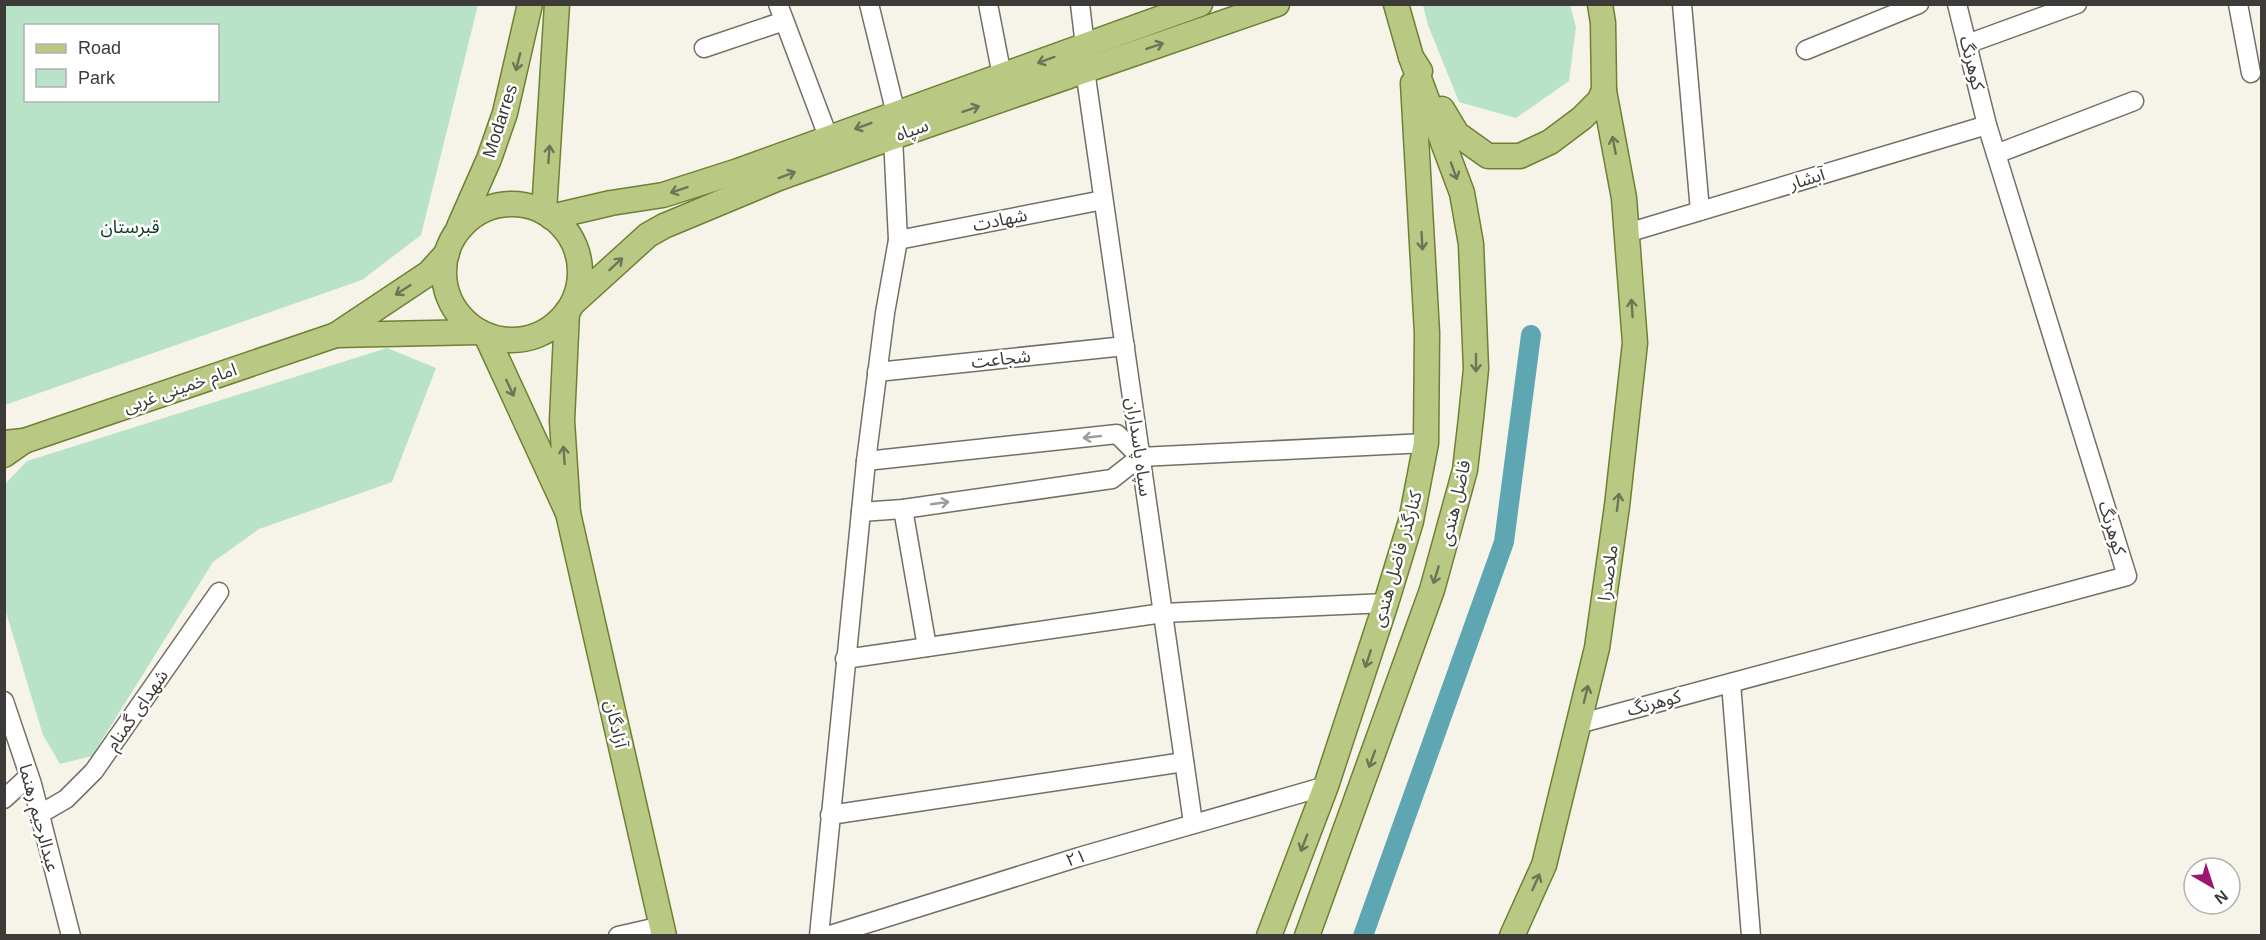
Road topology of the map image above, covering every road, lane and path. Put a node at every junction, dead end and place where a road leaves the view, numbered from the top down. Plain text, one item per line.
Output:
1 (530, 4) edge
2 (557, 4) edge
3 (869, 4) edge
4 (988, 4) edge
5 (1080, 4) edge
6 (1200, 4) edge
7 (1277, 4) edge
8 (1379, 4) edge
9 (1600, 4) edge
10 (1682, 4) edge
11 (1919, 4) edge
12 (1957, 4) edge
13 (2078, 4) edge
14 (2238, 4) edge
15 (781, 13) edge
16 (1398, 14) edge
17 (1967, 44) junction
18 (705, 48) dead end
19 (1806, 50) dead end
20 (1412, 57) junction
21 (1085, 58) junction
22 (2251, 73) dead end
23 (1002, 76) junction
24 (1604, 91) junction
25 (2134, 101) dead end
26 (1987, 125) junction
27 (894, 126) junction
28 (829, 139) junction
29 (1996, 154) junction
30 (1103, 200) junction
31 (1700, 211) junction
32 (548, 214) junction
33 (1627, 233) junction
34 (897, 240) junction
35 (452, 243) junction
36 (570, 308) junction
37 (336, 334) junction
38 (483, 334) junction
39 (1125, 346) junction
40 (877, 372) junction
41 (1426, 443) junction
42 (11, 446) edge
43 (1140, 458) junction
44 (866, 461) junction
45 (903, 509) junction
46 (861, 512) junction
47 (568, 513) junction
48 (219, 592) dead end
49 (1386, 603) junction
50 (1163, 613) junction
51 (927, 647) junction
52 (845, 659) junction
53 (1731, 683) junction
54 (4, 701) edge
55 (1578, 724) junction
56 (1184, 762) junction
57 (29, 776) junction
58 (1326, 786) junction
59 (4, 799) edge
60 (39, 814) junction
61 (830, 815) junction
62 (1193, 823) junction
63 (661, 932) edge
64 (71, 936) edge
65 (618, 936) edge
66 (819, 936) edge
67 (827, 936) edge
68 (1269, 936) edge
69 (1307, 936) edge
70 (1512, 936) edge
71 (1751, 936) edge

1 -> 35 main road, Modarres
32 -> 2 main road
3 - 27 street
4 - 23 street
5 - 21 street, سپاه پاسداران
6 - 21 main road, سپاه
21 -> 7 main road, سپاه
8 - 16 main road
9 - 24 main road, ملاصدرا
10 - 31 street
11 - 19 street
12 - 17 street, کوهرنگ
13 - 17 street
14 - 22 street
15 - 18 street
15 - 28 street
16 - 20 main road
17 - 26 street, کوهرنگ
20 - 24 main road
20 -> 41 main road, کنارگذر فاضل هندی
20 -> 69 main road, فاضل هندی
21 -> 23 main road, سپاه
27 -> 21 main road, سپاه
21 - 30 street, سپاه پاسداران
23 - 27 main road, سپاه
33 -> 24 main road, ملاصدرا
25 - 29 street
26 - 29 street, کوهرنگ
26 - 31 street, آبشار
27 -> 28 main road, سپاه
27 - 34 street
36 -> 27 main road, سپاه
28 -> 32 main road, سپاه
29 - 53 street, کوهرنگ
30 - 34 street, شهادت
30 - 39 street, سپاه پاسداران
31 - 33 street, آبشار
32 - 35 main road
32 - 36 main road
55 -> 33 main road, ملاصدرا
34 - 40 street
35 -> 37 main road, امام خمینی غربی
35 - 38 main road
36 - 38 main road
47 -> 36 main road
37 - 38 main road, امام خمینی غربی
37 - 42 main road, امام خمینی غربی
38 -> 47 main road
39 - 40 street, شجاعت
39 - 43 street, سپاه پاسداران
40 - 44 street
41 - 43 street
41 - 49 main road, کنارگذر فاضل هندی
43 -> 44 street
45 -> 43 street
43 - 50 street, سپاه پاسداران
44 - 46 street
45 - 46 street
45 - 51 street
46 - 52 street
47 - 63 main road, آزادگان
48 - 60 street, شهدای گمنام
49 - 50 street
49 -> 58 main road, کنارگذر فاضل هندی
50 - 51 street
50 - 56 street, سپاه پاسداران
51 - 52 street
52 - 61 street
53 - 55 street, کوهرنگ
53 - 71 street
54 - 57 street, عبدالرحیم رهنما
70 -> 55 main road, ملاصدرا
56 - 61 street
56 - 62 street, سپاه پاسداران
57 - 59 street
57 - 60 street, عبدالرحیم رهنما
58 - 62 street, ۲۱
58 -> 68 main road, کنارگذر فاضل هندی
60 - 64 street, عبدالرحیم رهنما
61 - 66 street
62 - 67 street, ۲۱
63 - 65 street

